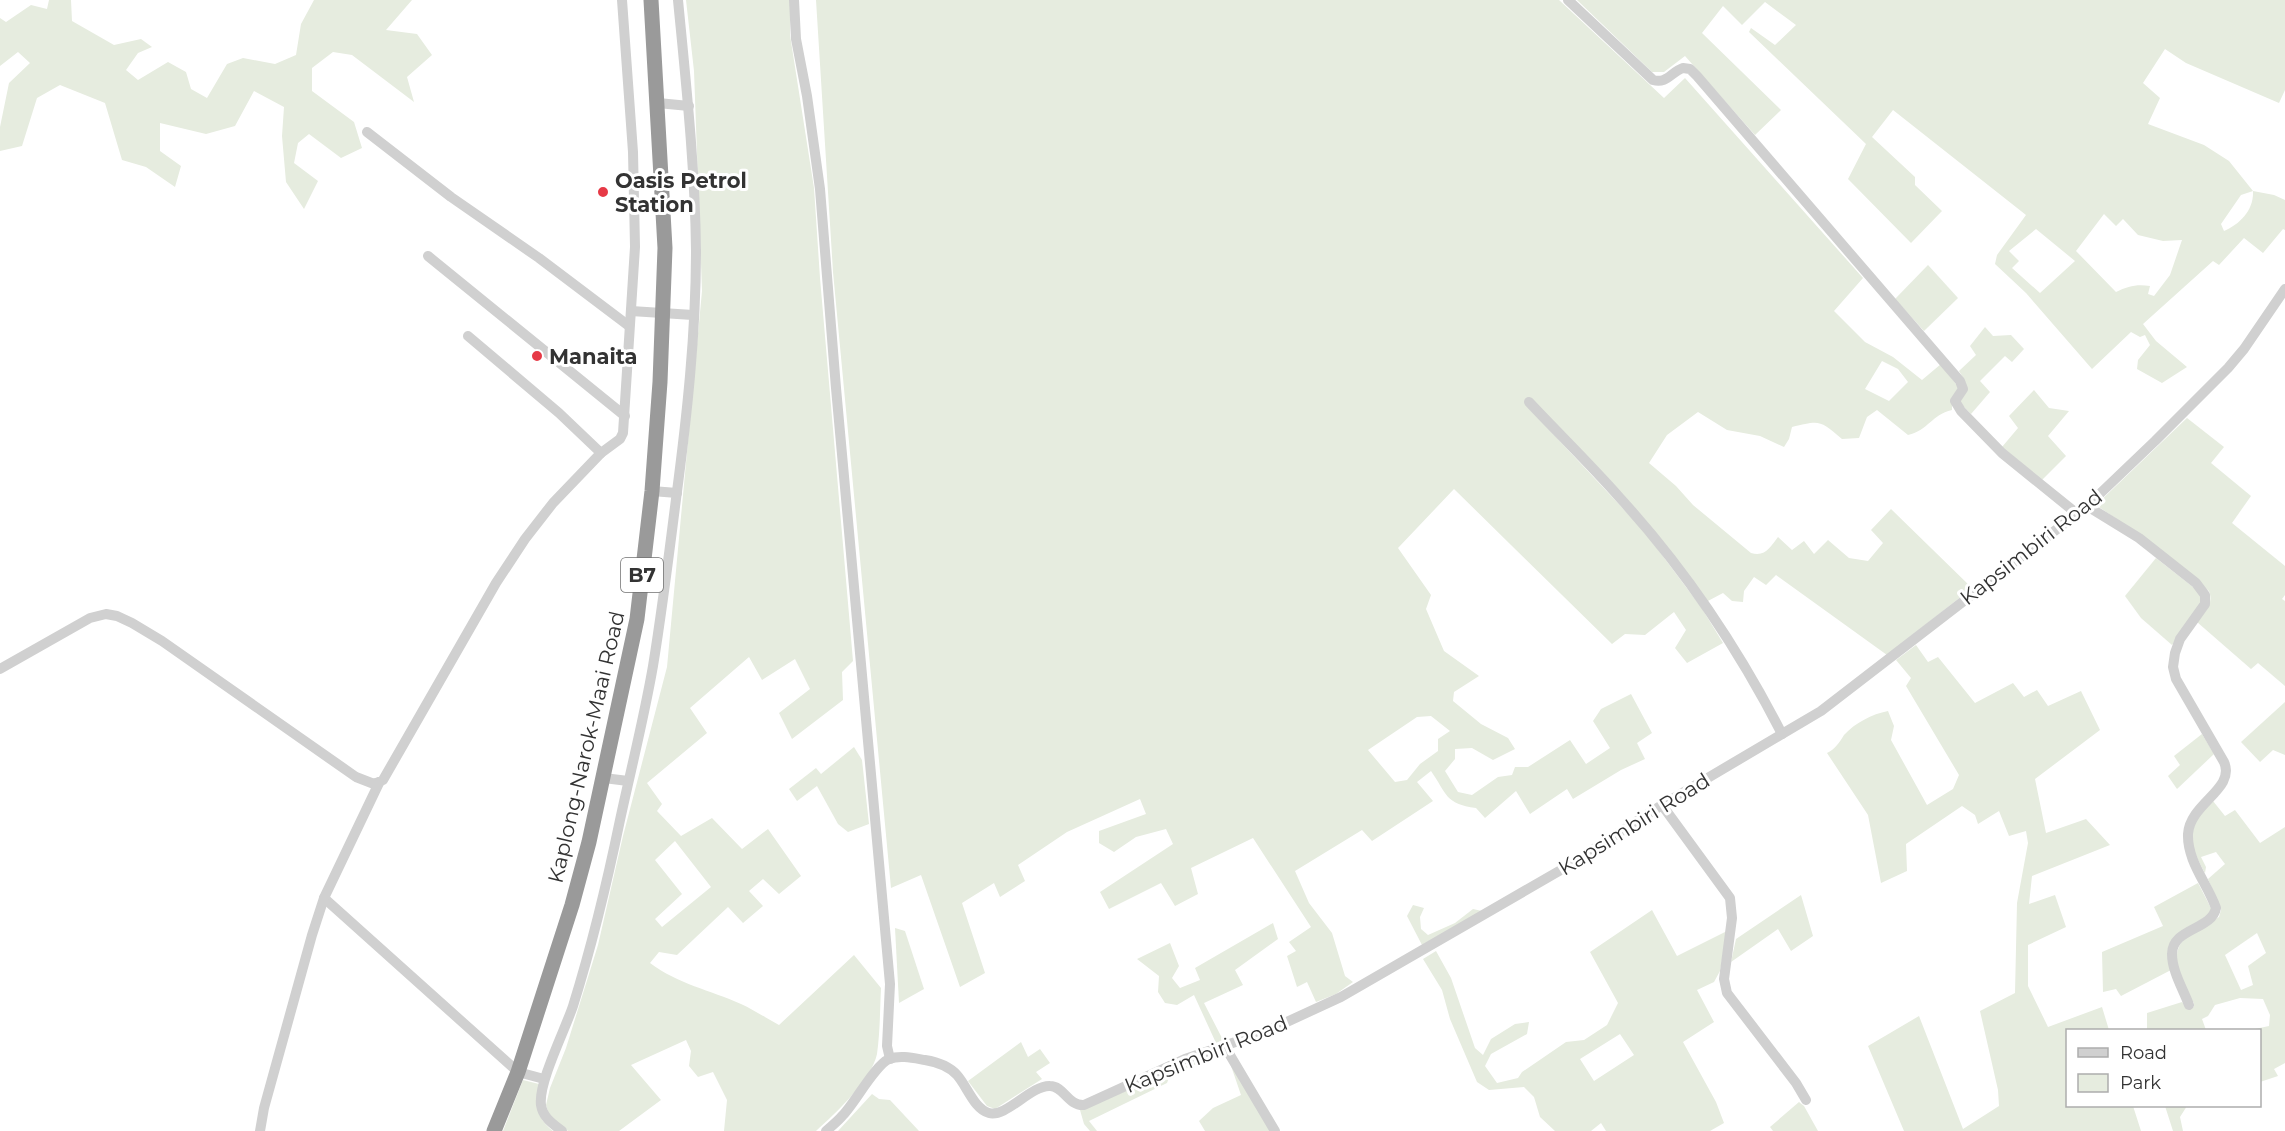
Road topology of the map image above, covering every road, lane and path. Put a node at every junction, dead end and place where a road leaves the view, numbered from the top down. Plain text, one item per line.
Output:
1 (622, 0) edge
2 (651, 0) edge
3 (678, 0) edge
4 (794, 0) edge
5 (1568, 0) edge
6 (658, 103) junction
7 (689, 106) junction
8 (367, 132) dead end
9 (428, 256) dead end
10 (2285, 289) edge
11 (631, 312) junction
12 (663, 314) junction
13 (693, 315) junction
14 (629, 326) junction
15 (468, 336) dead end
16 (1529, 402) dead end
17 (625, 416) junction
18 (601, 453) junction
19 (652, 491) junction
20 (676, 493) junction
21 (2087, 506) junction
22 (2076, 513) junction
23 (0, 669) edge
24 (1782, 734) junction
25 (604, 778) junction
26 (628, 782) junction
27 (379, 783) junction
28 (1662, 805) junction
29 (324, 898) junction
30 (2189, 1005) dead end
31 (1224, 1045) junction
32 (890, 1059) junction
33 (518, 1072) junction
34 (544, 1078) junction
35 (1806, 1100) dead end
36 (260, 1131) edge
37 (494, 1131) edge
38 (562, 1131) edge
39 (826, 1131) edge
40 (1275, 1131) edge

1 - 11 street
2 - 6 highway, Kaplong-Narok-Maai Road / B7
3 - 7 street
4 - 32 street
5 - 22 street
6 - 7 street
6 - 12 highway, Kaplong-Narok-Maai Road / B7
7 - 13 street
8 - 14 street
9 - 17 street
10 - 21 street, Kapsimbiri Road
11 - 12 street
11 - 14 street
12 - 13 street
12 - 19 highway, Kaplong-Narok-Maai Road / B7
13 - 20 street
14 - 17 street
15 - 18 street
16 - 24 street
17 - 18 street
18 - 27 street
19 - 20 street
19 - 25 highway, Kaplong-Narok-Maai Road / B7
20 - 26 street
21 - 22 street, Kapsimbiri Road
21 - 30 street
22 - 24 street, Kapsimbiri Road
23 - 27 street
24 - 28 street, Kapsimbiri Road
25 - 26 street
25 - 33 highway, Kaplong-Narok-Maai Road / B7
26 - 34 street
27 - 29 street
28 - 31 street, Kapsimbiri Road
28 - 35 street
29 - 33 street
29 - 36 street
31 - 32 street, Kapsimbiri Road
31 - 40 street
32 - 39 street
33 - 34 street
33 - 37 highway, Kaplong-Narok-Maai Road / B7
34 - 38 street

